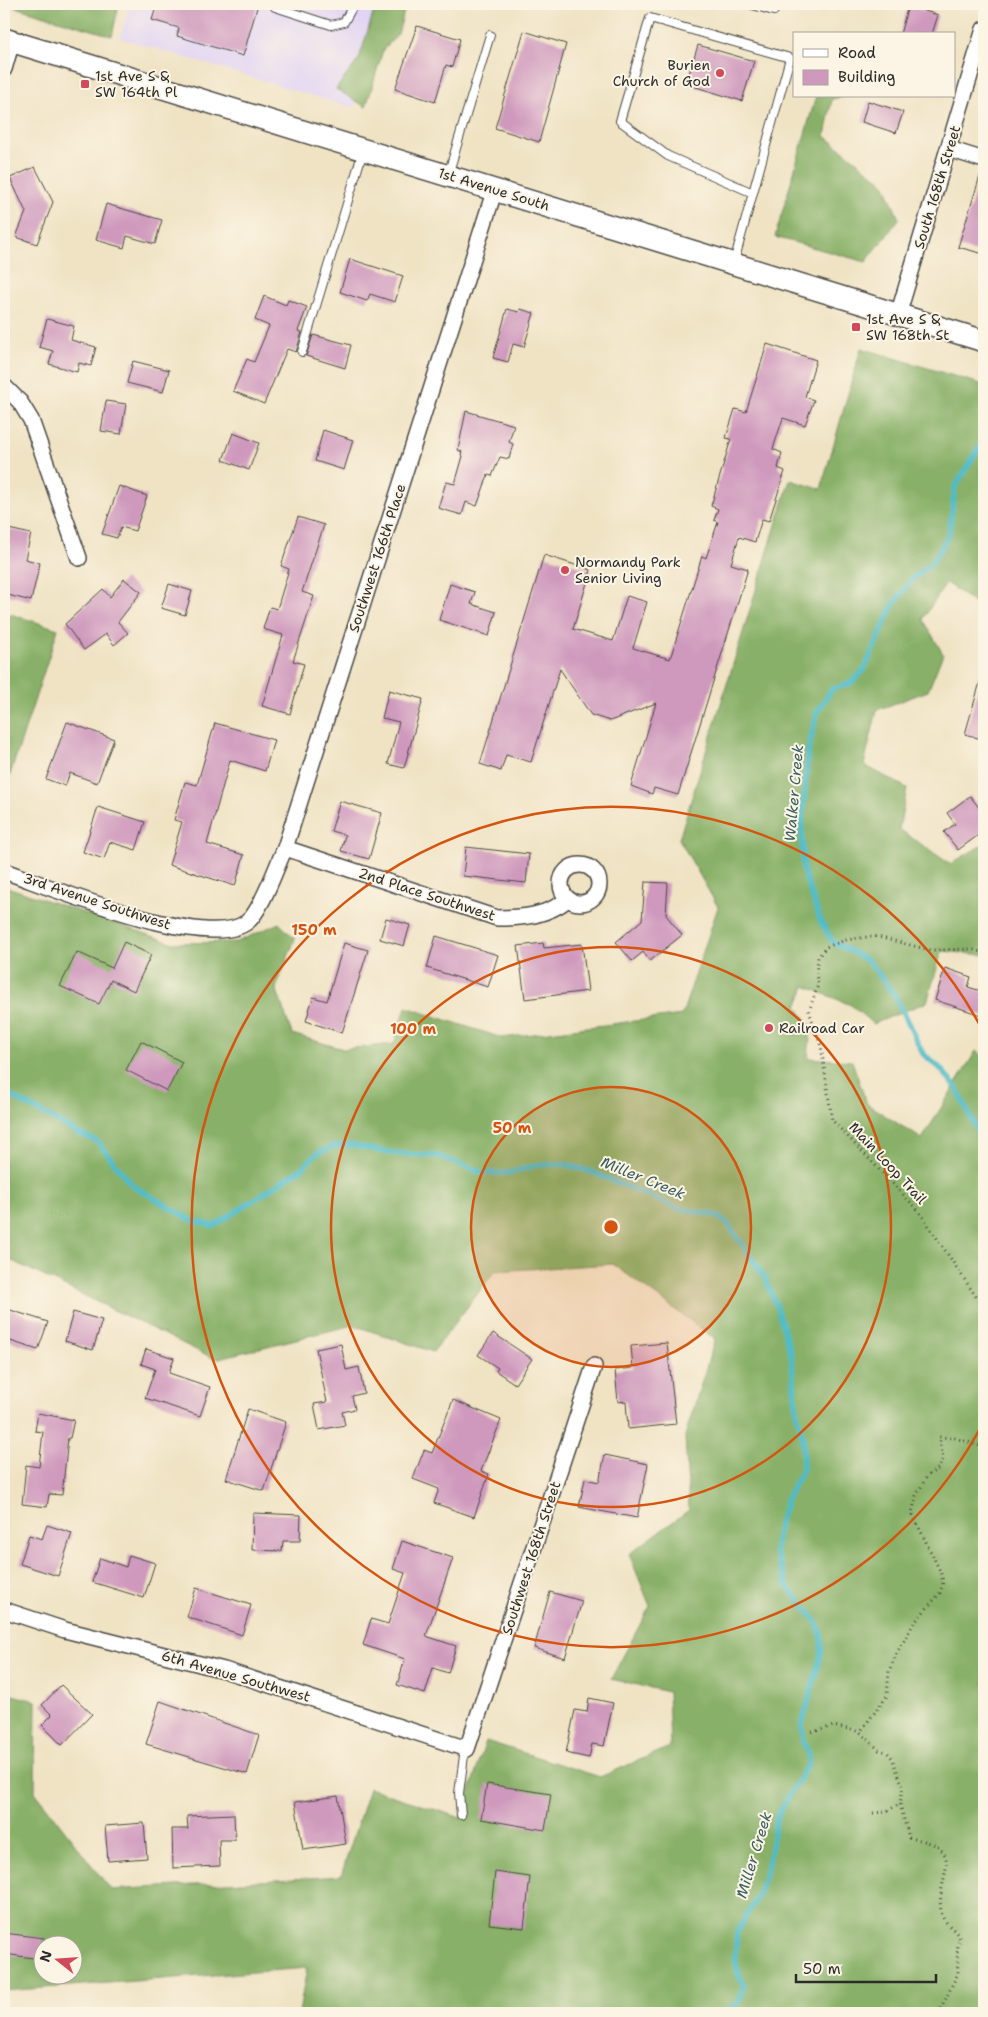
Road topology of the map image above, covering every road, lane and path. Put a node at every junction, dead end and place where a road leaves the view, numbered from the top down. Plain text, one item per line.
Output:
1 (273, 4) edge
2 (354, 4) edge
3 (749, 4) edge
4 (776, 4) edge
5 (984, 30) edge
6 (490, 35) dead end
7 (8, 40) edge
8 (4, 69) edge
9 (363, 149) junction
10 (949, 149) junction
11 (984, 160) edge
12 (448, 175) junction
13 (495, 189) junction
14 (753, 193) junction
15 (733, 264) junction
16 (898, 315) junction
17 (984, 341) edge
18 (302, 352) dead end
19 (4, 386) edge
20 (79, 558) dead end
21 (285, 848) junction
22 (4, 871) edge
23 (568, 899) dead end
24 (248, 922) joint
25 (984, 953) edge
26 (984, 1326) edge
27 (594, 1366) dead end
28 (984, 1447) edge
29 (4, 1610) edge
30 (984, 1675) edge
31 (984, 1710) edge
32 (812, 1732) dead end
33 (860, 1732) junction
34 (466, 1748) junction
35 (900, 1804) junction
36 (873, 1813) dead end
37 (461, 1815) dead end
38 (939, 2013) edge

1 - 2 lane
3 - 4 lane
5 - 10 street, South 168th Street
6 - 12 lane
7 - 8 street
7 - 9 main road, 1st Avenue South
9 - 12 main road, 1st Avenue South
9 - 18 lane
10 - 11 street
10 - 16 street, South 168th Street
12 - 13 main road, 1st Avenue South
13 - 15 main road, 1st Avenue South
13 - 21 street, Southwest 166th Place
14 - 14 lane
14 - 15 lane
15 - 16 main road, 1st Avenue South
16 - 17 main road, 1st Avenue South
19 - 20 street
21 - 23 street, 2nd Place Southwest
21 - 24 street, Southwest 166th Place
22 - 24 street, 3rd Avenue Southwest
25 - 26 path, Main Loop Trail
27 - 34 street, Southwest 168th Street
28 - 33 path
29 - 34 street, 6th Avenue Southwest
30 - 31 path
32 - 33 path
33 - 35 path
34 - 37 lane
35 - 36 path
35 - 38 path

